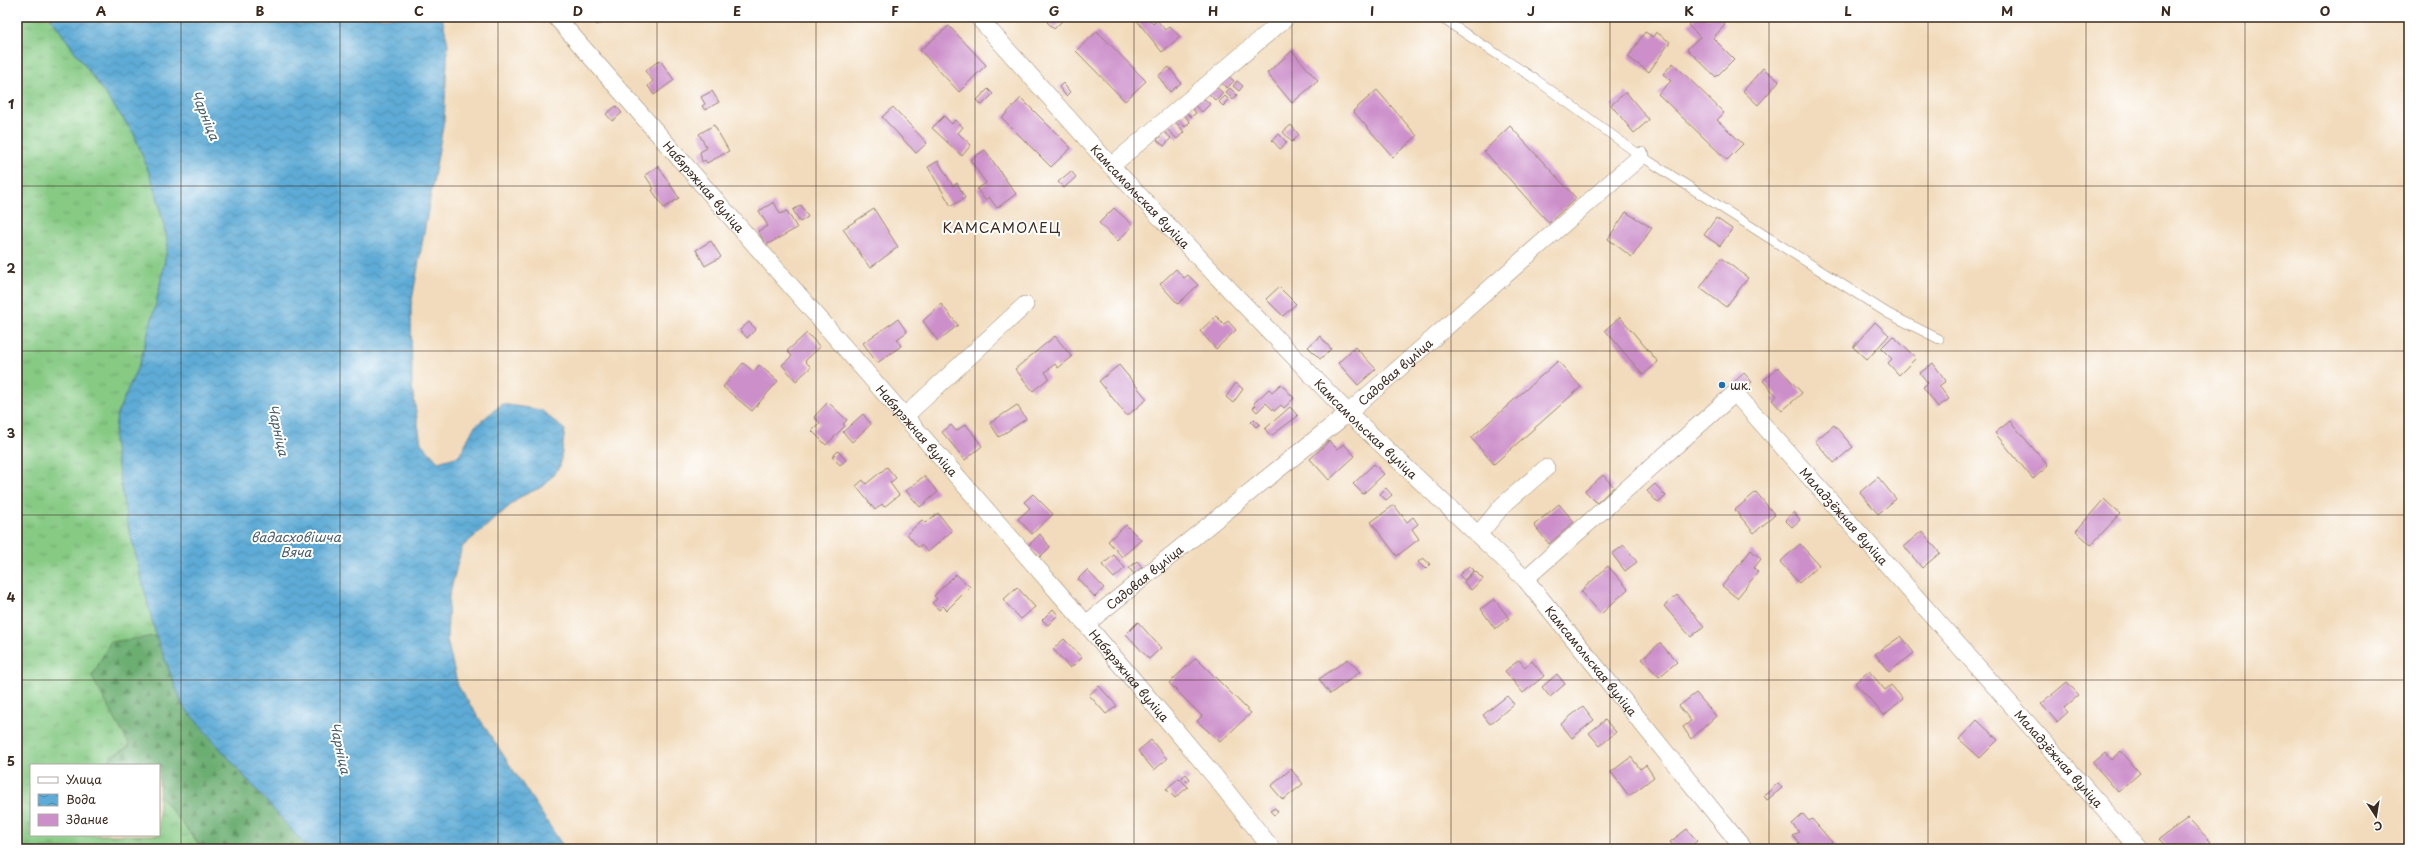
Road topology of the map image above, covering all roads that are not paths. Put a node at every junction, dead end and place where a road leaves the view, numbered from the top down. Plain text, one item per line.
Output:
1 (556, 17) edge
2 (978, 17) edge
3 (1287, 17) edge
4 (1440, 17) edge
5 (1641, 156) junction
6 (1111, 166) junction
7 (1025, 306) dead end
8 (1939, 339) dead end
9 (1348, 414) junction
10 (904, 416) junction
11 (1546, 468) dead end
12 (1478, 535) junction
13 (1525, 579) junction
14 (1086, 624) junction
15 (1272, 849) edge
16 (1744, 849) edge
17 (2139, 849) edge

1 - 10 street, Набярэжная вуліца
2 - 6 street, Камсамольская вуліца
3 - 6 street
4 - 5 lane
5 - 8 lane
5 - 9 street, Садовая вуліца
6 - 9 street, Камсамольская вуліца
7 - 10 street
9 - 12 street, Камсамольская вуліца
9 - 14 street, Садовая вуліца
10 - 14 street, Набярэжная вуліца
11 - 12 street
12 - 13 street, Камсамольская вуліца
13 - 16 street, Камсамольская вуліца
13 - 17 street, Маладзёжная вуліца
14 - 15 street, Набярэжная вуліца

